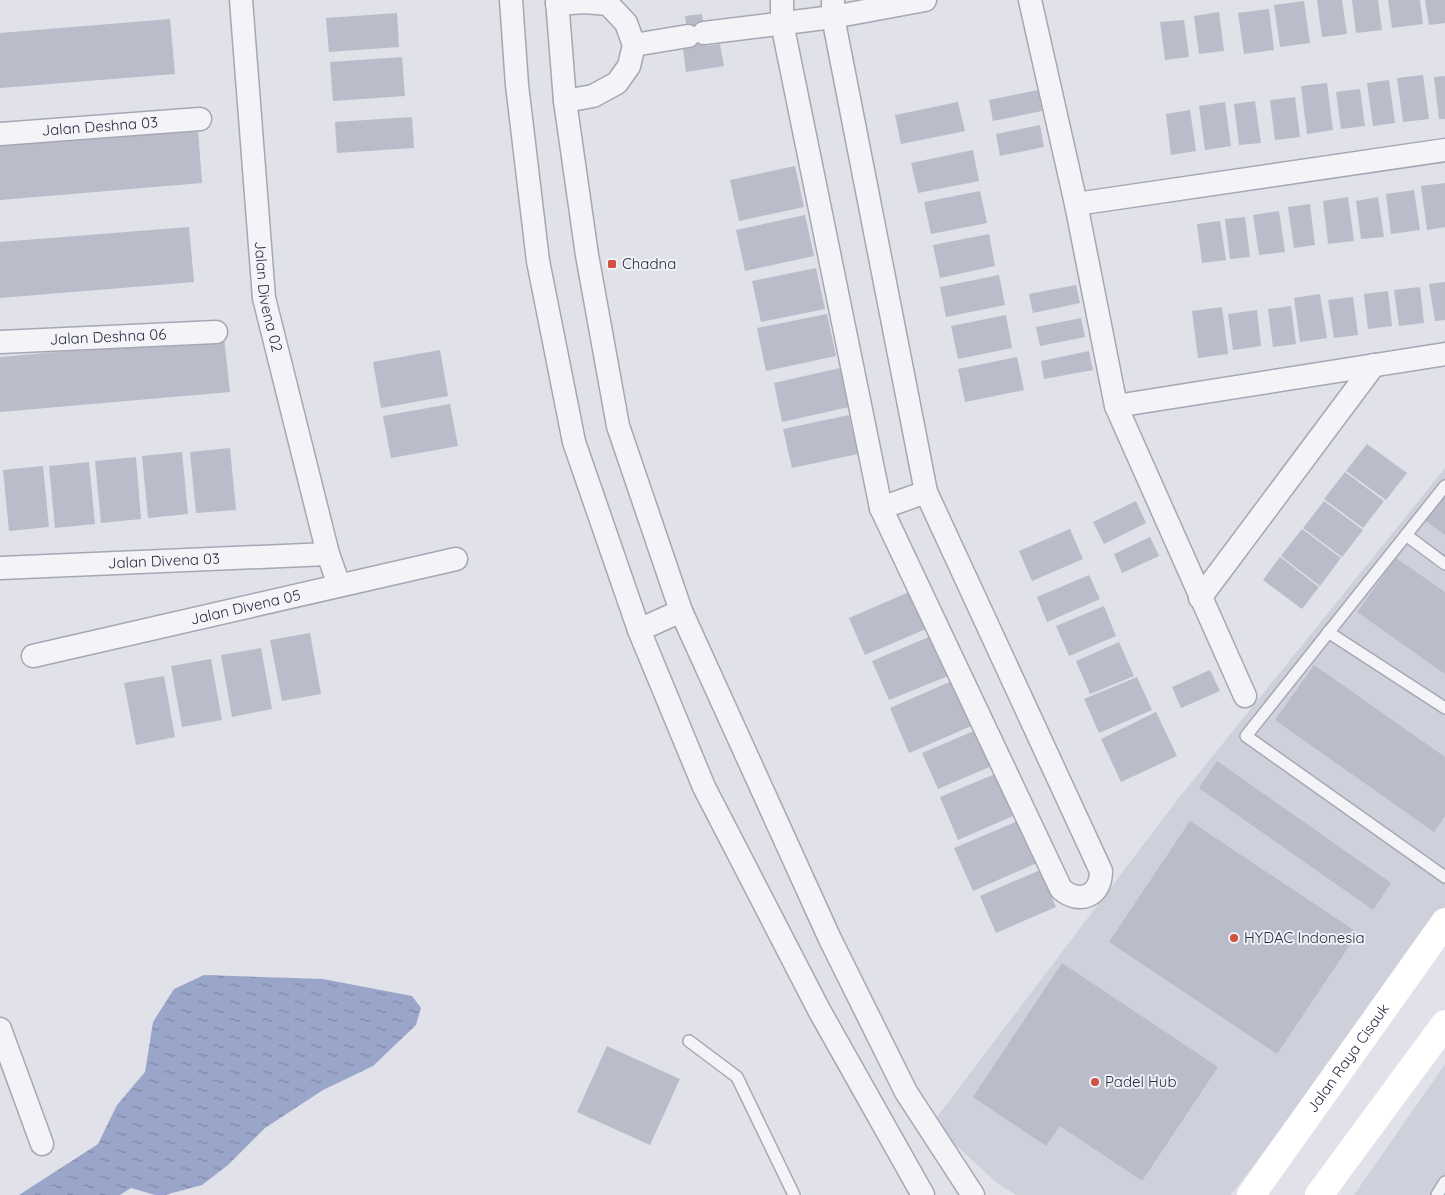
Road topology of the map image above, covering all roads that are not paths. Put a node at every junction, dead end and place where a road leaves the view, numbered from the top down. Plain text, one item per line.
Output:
1 (242, 0) edge
2 (511, 0) edge
3 (782, 0) edge
4 (924, 0) edge
5 (1030, 0) edge
6 (557, 2) edge
7 (833, 8) edge
8 (782, 23) junction
9 (634, 44) junction
10 (565, 101) junction
11 (200, 119) dead end
12 (0, 134) edge
13 (1445, 150) edge
14 (1076, 204) junction
15 (216, 332) dead end
16 (0, 342) edge
17 (1445, 354) edge
18 (1374, 366) junction
19 (1116, 406) junction
20 (1445, 486) edge
21 (926, 492) junction
22 (881, 508) junction
23 (1406, 535) junction
24 (328, 554) junction
25 (456, 558) dead end
26 (1445, 564) edge
27 (0, 568) edge
28 (339, 585) junction
29 (1200, 598) junction
30 (681, 611) junction
31 (639, 630) junction
32 (1328, 632) junction
33 (33, 656) dead end
34 (1246, 696) dead end
35 (1445, 708) edge
36 (1445, 876) edge
37 (1445, 922) edge
38 (1445, 1024) edge
39 (0, 1029) edge
40 (689, 1041) dead end
41 (42, 1144) dead end
42 (1445, 1182) edge
43 (794, 1195) edge
44 (923, 1195) edge
45 (973, 1195) edge
46 (1251, 1195) edge
47 (1319, 1195) edge
48 (1437, 1195) edge

1 - 24 street, Jalan Divena 02
2 - 31 street
3 - 8 street
4 - 7 street
5 - 14 street
6 - 9 street
6 - 10 street
7 - 8 street
7 - 21 street
8 - 9 street
8 - 22 street
9 - 10 street
10 - 30 street
11 - 12 street, Jalan Deshna 03
13 - 14 street
14 - 19 street
15 - 16 street, Jalan Deshna 06
17 - 18 street
18 - 19 street
18 - 29 street
19 - 29 street
20 - 23 lane
21 - 22 street
21 - 22 street
23 - 26 lane
23 - 32 lane
24 - 27 street, Jalan Divena 03
24 - 28 street, Jalan Divena 02
25 - 28 street, Jalan Divena 05
28 - 33 street, Jalan Divena 05
29 - 34 street
30 - 31 street
30 - 45 street
31 - 44 street
32 - 35 lane
32 - 36 lane
37 - 46 main road, Jalan Raya Cisauk
38 - 47 main road
39 - 41 street
40 - 43 lane
42 - 48 lane

